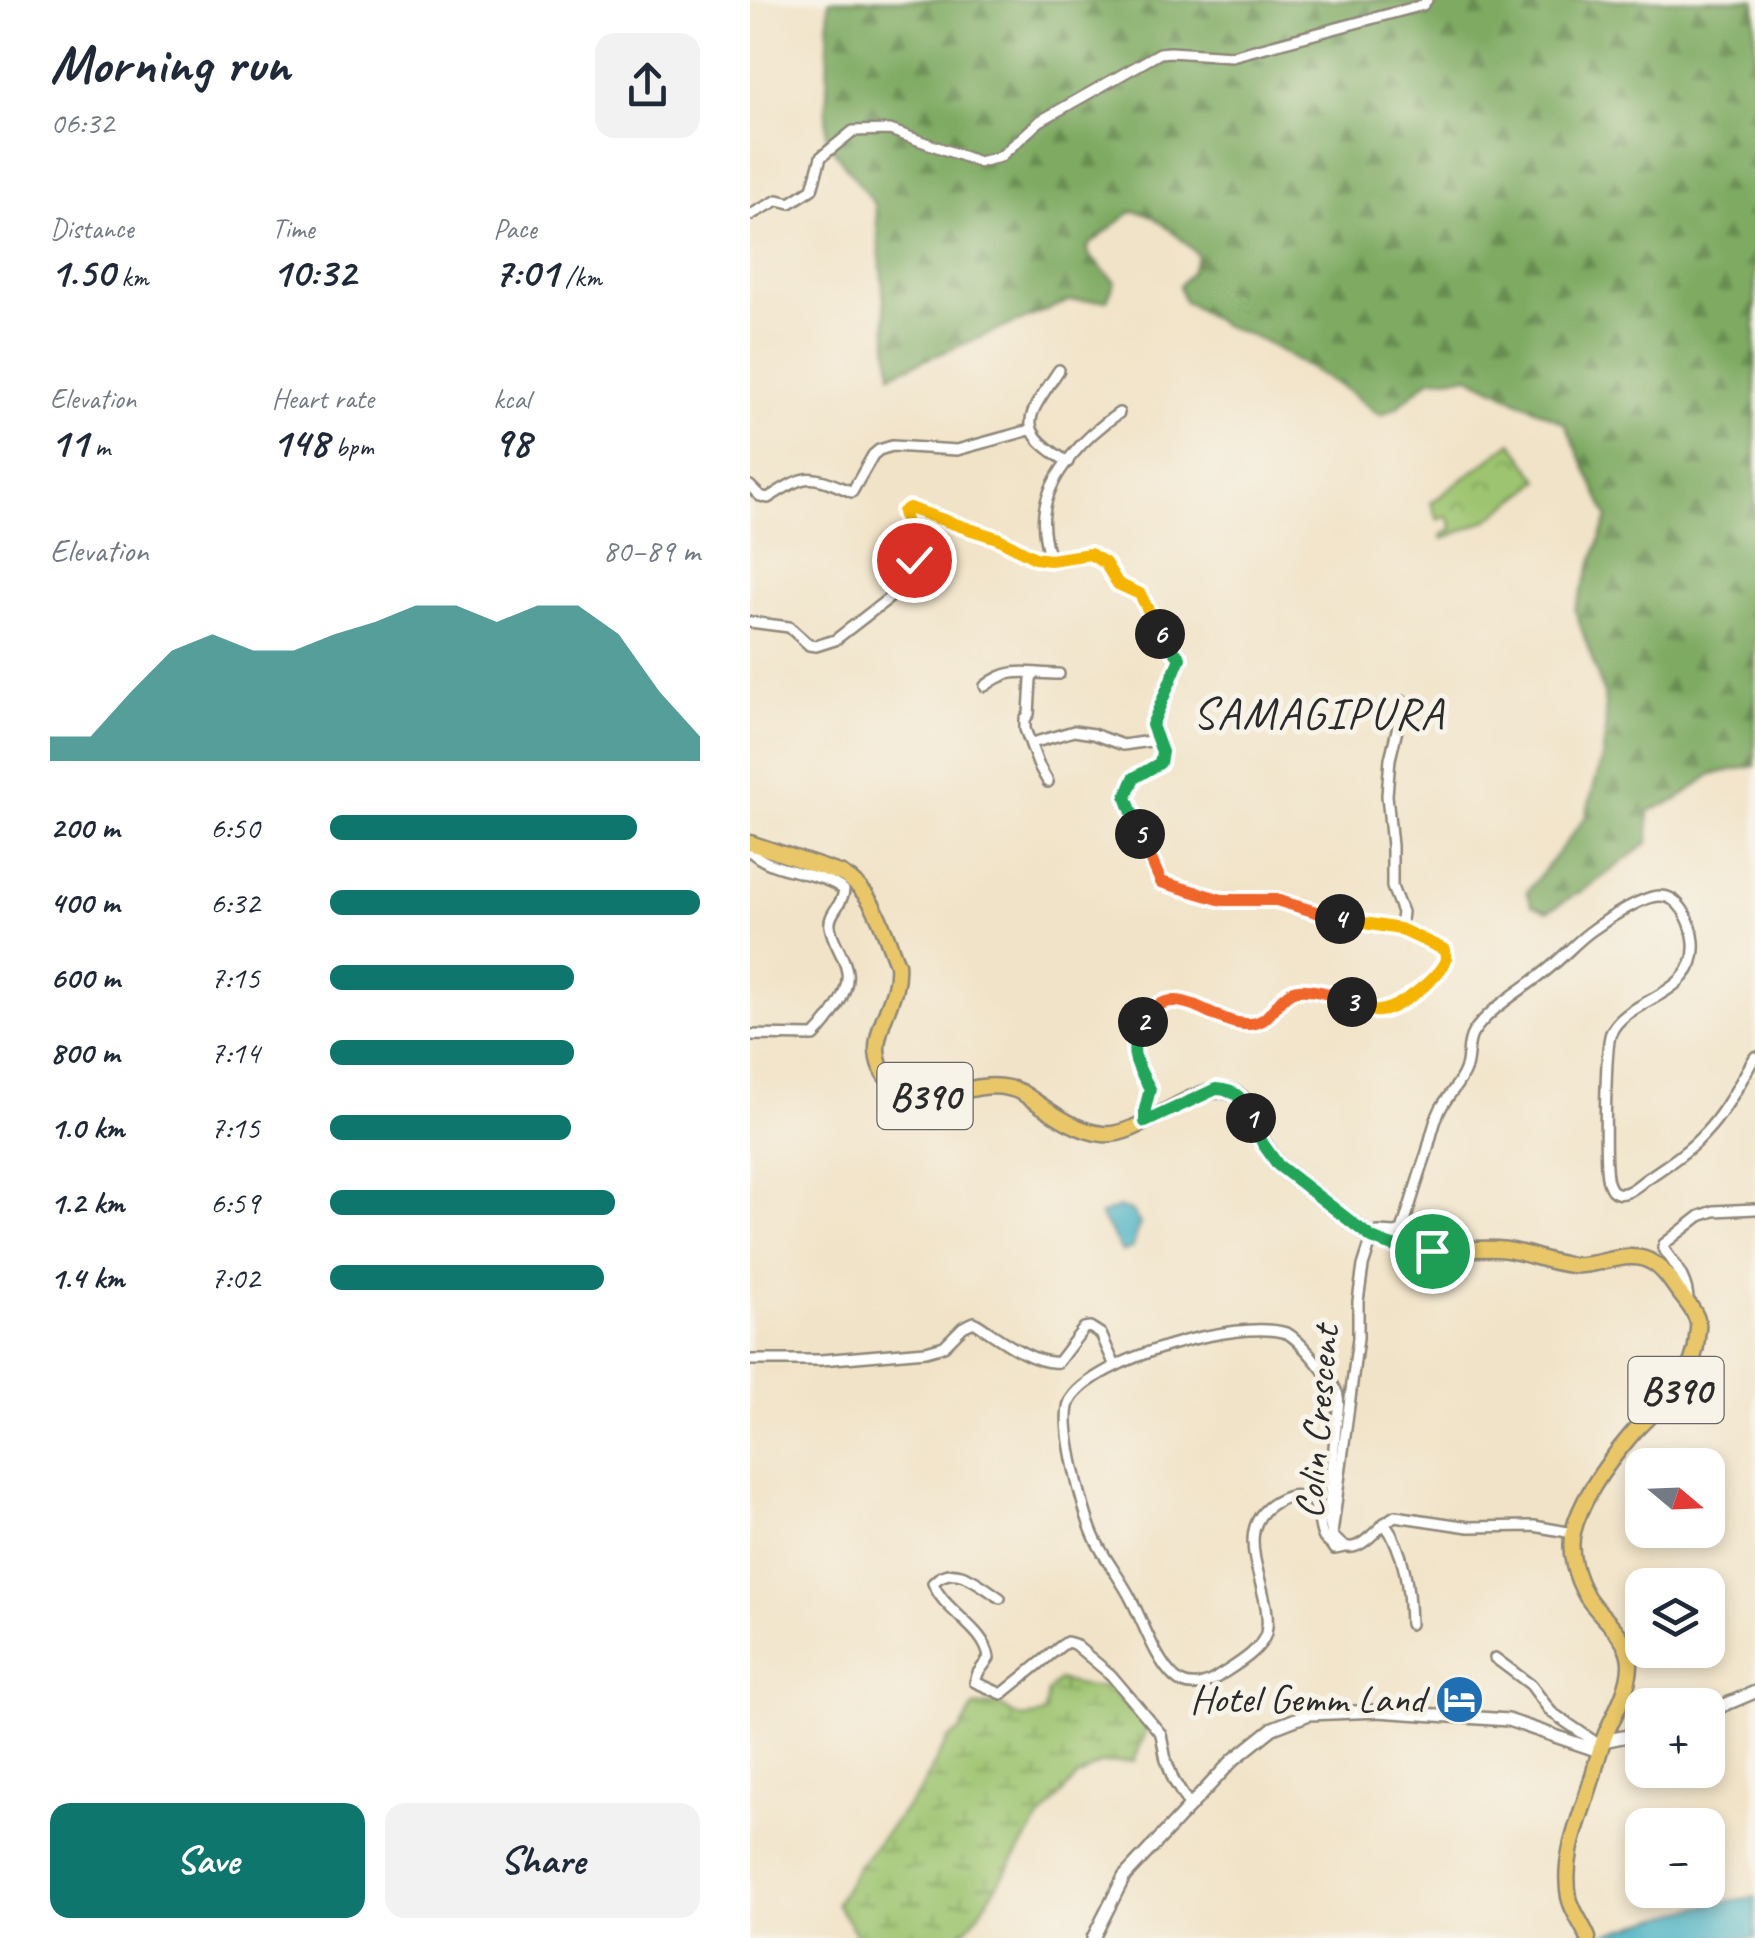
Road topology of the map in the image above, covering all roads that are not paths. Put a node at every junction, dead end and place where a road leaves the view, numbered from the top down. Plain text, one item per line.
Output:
1 (1427, 0) edge
2 (750, 214) edge
3 (1058, 370) dead end
4 (1119, 413) dead end
5 (1030, 430) junction
6 (1068, 462) junction
7 (750, 486) edge
8 (1050, 560) junction
9 (750, 622) edge
10 (1034, 674) junction
11 (1059, 674) dead end
12 (985, 686) dead end
13 (1404, 702) dead end
14 (1157, 740) junction
15 (1032, 743) junction
16 (1048, 782) dead end
17 (750, 843) edge
18 (750, 851) edge
19 (1400, 929) junction
20 (750, 1034) edge
21 (1755, 1057) edge
22 (1145, 1122) junction
23 (1755, 1209) edge
24 (1374, 1239) junction
25 (1688, 1304) junction
26 (750, 1360) edge
27 (1114, 1366) junction
28 (1384, 1524) junction
29 (1573, 1533) junction
30 (1332, 1534) junction
31 (1345, 1547) junction
32 (1000, 1598) dead end
33 (1410, 1624) dead end
34 (1495, 1658) dead end
35 (1755, 1692) edge
36 (1725, 1705) edge
37 (1625, 1738) edge
38 (1601, 1746) junction
39 (1190, 1807) junction
40 (1586, 1933) edge
41 (1093, 1938) edge

1 - 2 street
3 - 5 street
4 - 6 street
5 - 6 street
5 - 7 street
6 - 8 street
8 - 9 street
8 - 14 street
10 - 11 street
10 - 12 street
10 - 15 street
13 - 19 street
14 - 15 street
14 - 19 street
15 - 16 street
17 - 22 main road, B390
18 - 20 street
19 - 22 street
21 - 24 street
22 - 24 main road, B390
23 - 25 street
24 - 25 main road, B390
24 - 30 street, Colin Crescent
25 - 29 main road, B390
26 - 27 street
27 - 30 street
27 - 31 street
28 - 29 street, Colin Crescent
28 - 31 street, Colin Crescent
28 - 33 street
29 - 38 main road
30 - 31 street, Colin Crescent
32 - 39 street
34 - 38 street
35 - 36 street
37 - 38 street
38 - 39 street
38 - 40 main road
39 - 41 street

